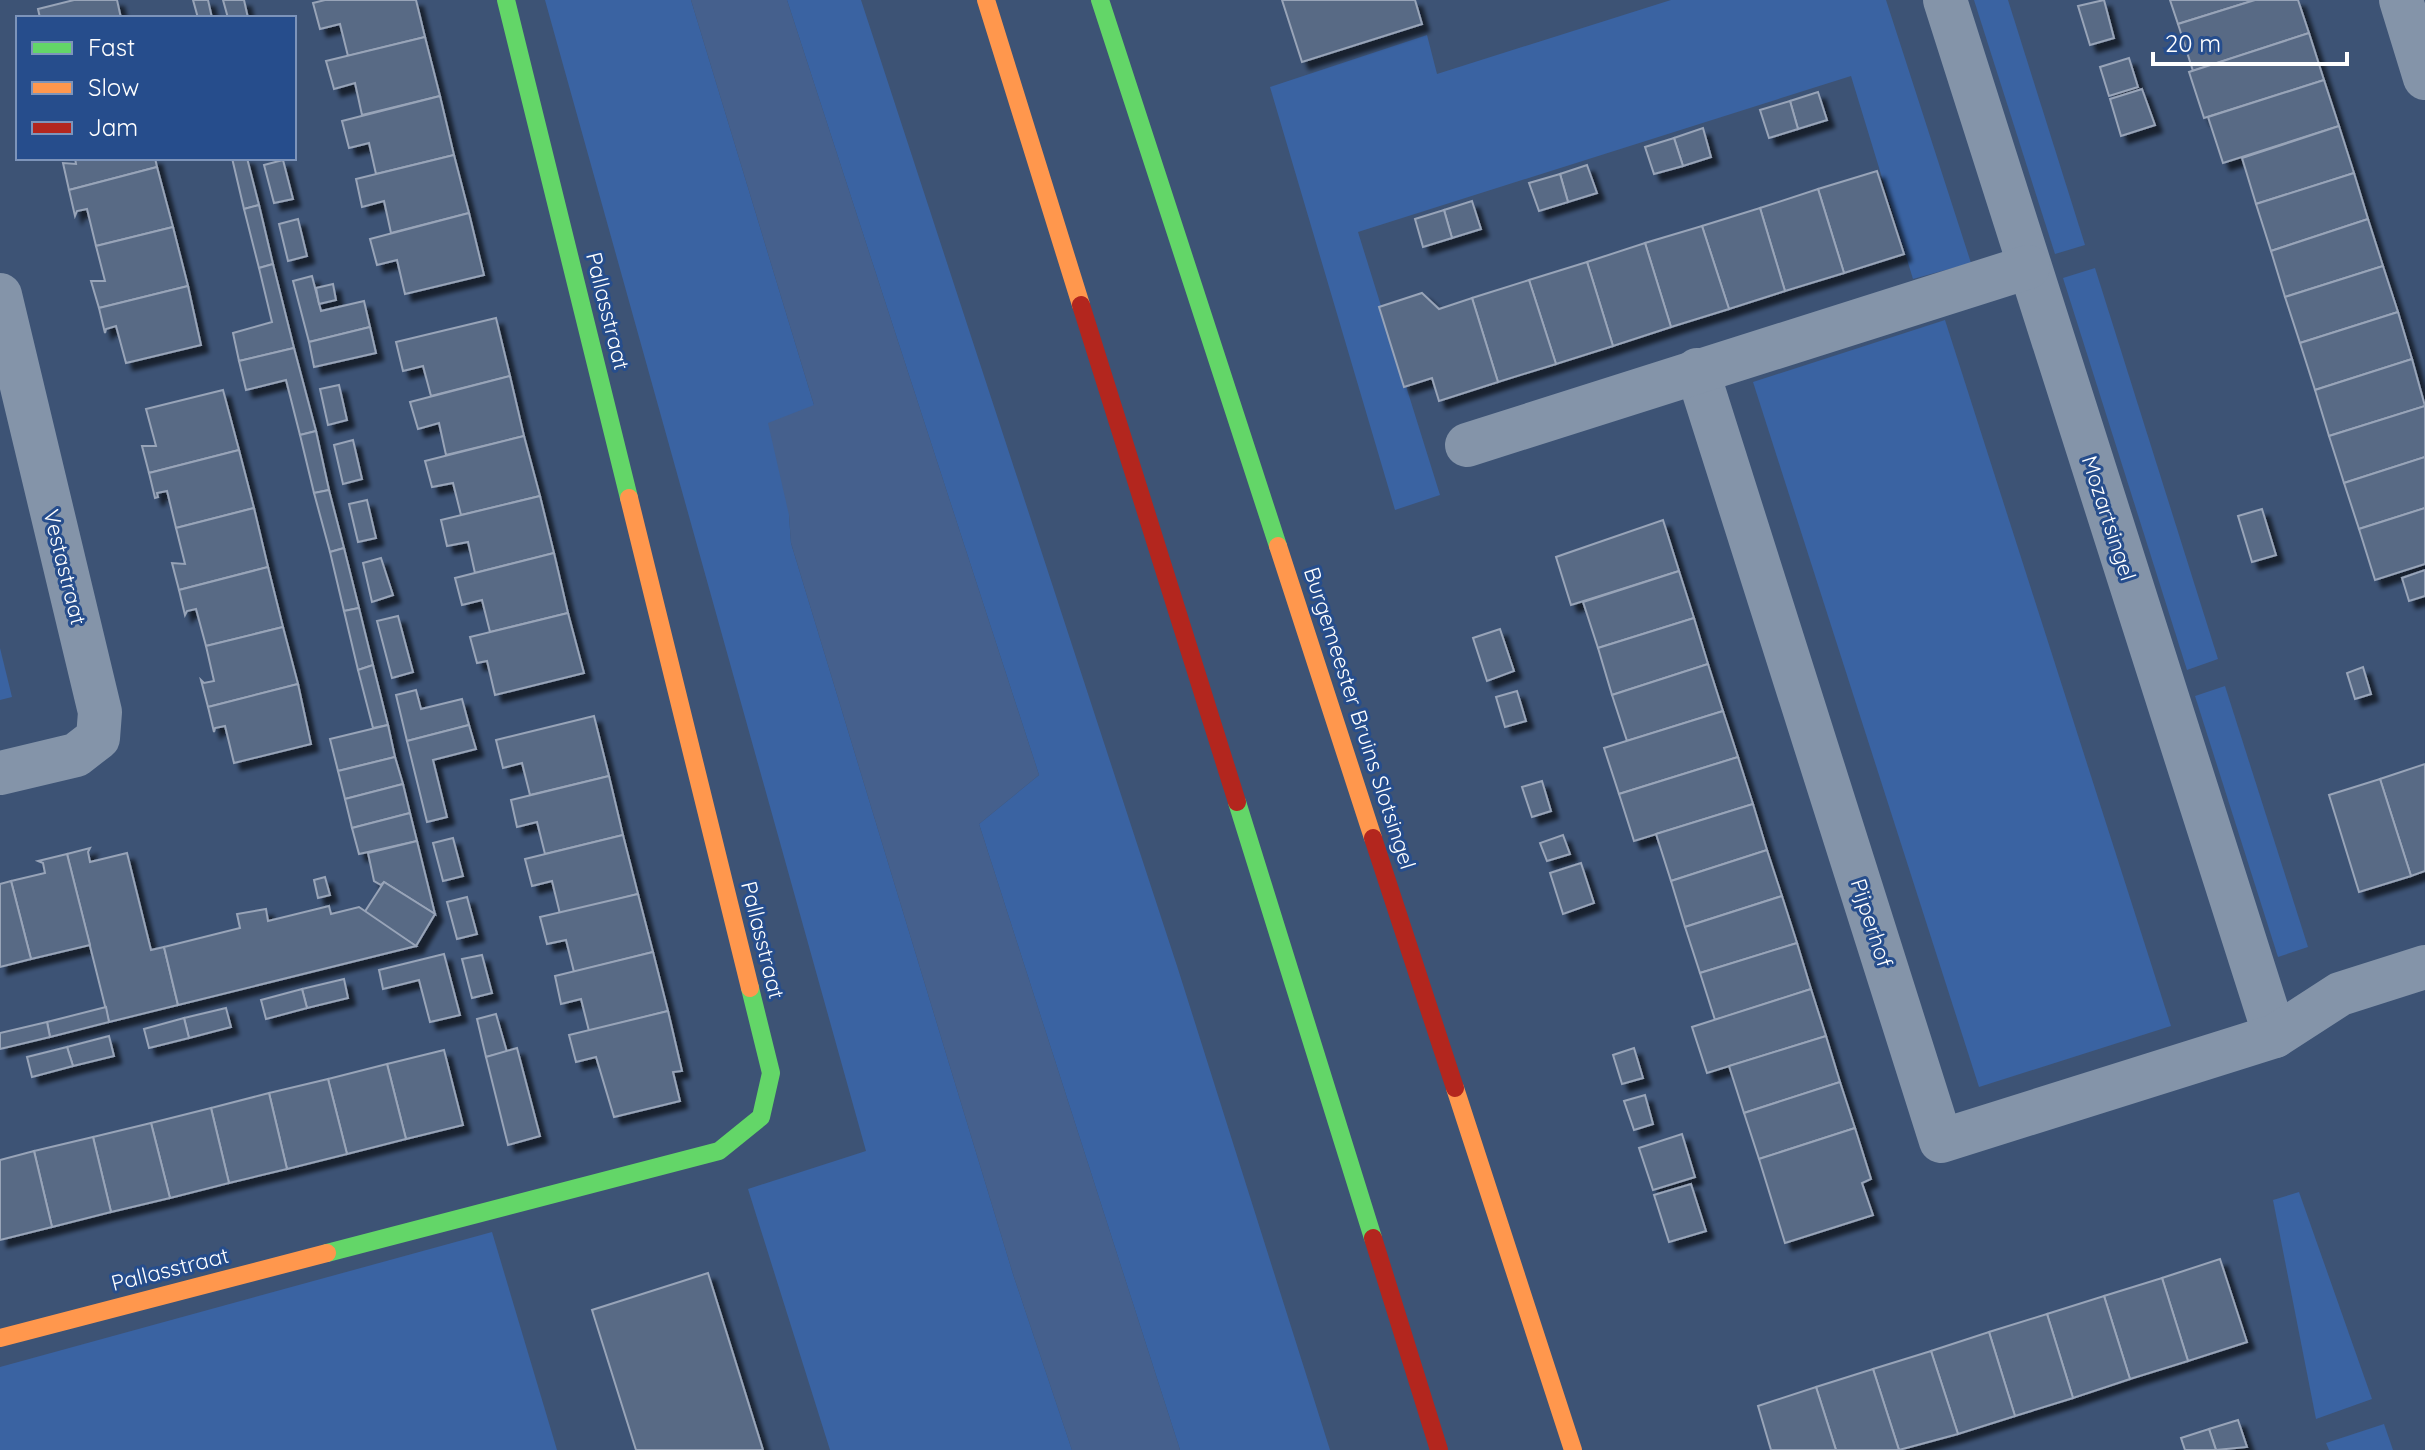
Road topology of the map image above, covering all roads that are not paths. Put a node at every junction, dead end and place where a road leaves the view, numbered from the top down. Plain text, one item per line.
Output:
1 (506, 0) edge
2 (986, 0) edge
3 (1100, 0) edge
4 (1945, 0) edge
5 (2401, 0) edge
6 (2425, 78) edge
7 (2028, 267) junction
8 (0, 295) edge
9 (1697, 370) junction
10 (1467, 445) dead end
11 (0, 773) edge
12 (2425, 967) edge
13 (2275, 1036) junction
14 (0, 1338) edge
15 (1439, 1450) edge
16 (1573, 1450) edge

1 - 14 main road, Pallasstraat
2 - 15 main road
3 - 16 main road, Burgemeester Bruins Slotsingel
4 - 7 street, Mozartsingel
5 - 6 street
7 - 9 street
7 - 13 street, Mozartsingel
8 - 11 street, Vestastraat
9 - 10 street
9 - 13 street, Pijperhof
12 - 13 street

